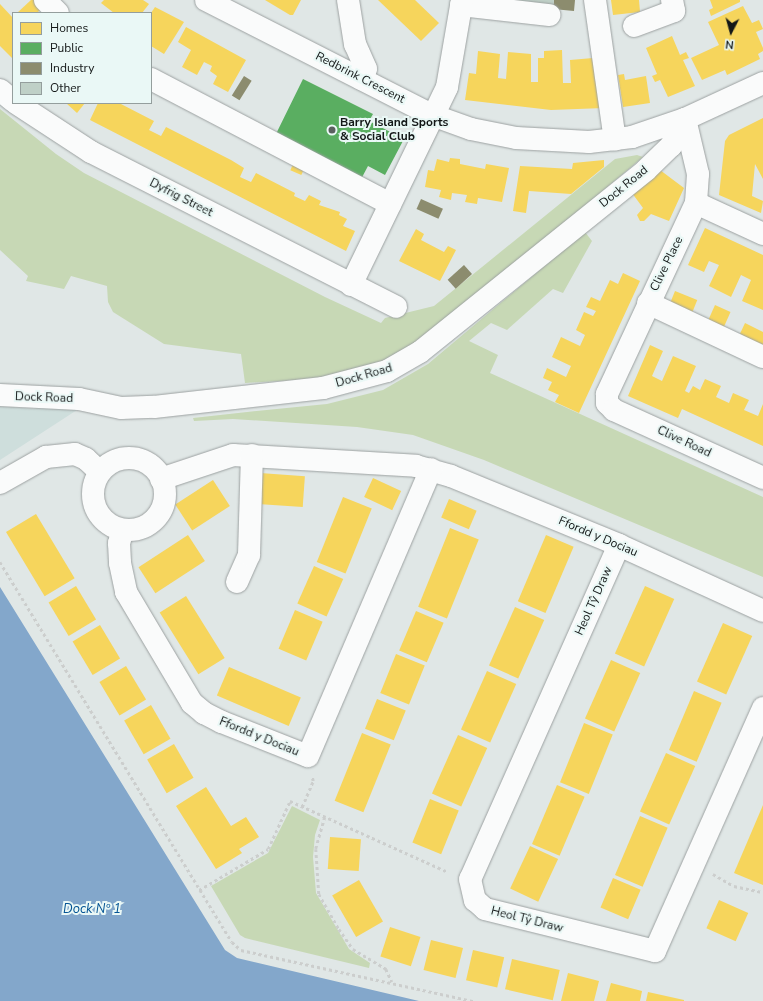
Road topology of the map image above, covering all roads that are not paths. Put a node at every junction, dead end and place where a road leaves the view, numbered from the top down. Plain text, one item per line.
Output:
1 (45, 0) edge
2 (206, 0) edge
3 (348, 0) edge
4 (672, 0) edge
5 (461, 3) edge
6 (57, 12) edge
7 (591, 13) edge
8 (549, 15) dead end
9 (634, 26) dead end
10 (361, 79) junction
11 (152, 80) edge
12 (763, 83) edge
13 (0, 90) edge
14 (12, 99) edge
15 (18, 104) edge
16 (432, 115) junction
17 (685, 119) junction
18 (615, 140) junction
19 (696, 203) junction
20 (390, 204) junction
21 (763, 234) edge
22 (351, 285) junction
23 (648, 303) junction
24 (396, 307) dead end
25 (763, 357) edge
26 (0, 395) edge
27 (608, 403) joint
28 (252, 456) junction
29 (431, 469) junction
30 (100, 472) junction
31 (763, 478) edge
32 (162, 479) junction
33 (0, 483) edge
34 (123, 530) junction
35 (619, 545) junction
36 (237, 582) dead end
37 (763, 611) edge
38 (763, 708) edge

1 - 6 street
2 - 10 street, Redbrink Crescent
3 - 10 street
4 - 9 street
5 - 8 street
5 - 16 street
7 - 18 street
10 - 16 street, Redbrink Crescent
11 - 20 street
12 - 17 street, Redbrink Crescent
13 - 14 street
15 - 22 street, Dyfrig Street
16 - 18 street, Redbrink Crescent
16 - 20 street
17 - 18 street, Redbrink Crescent
17 - 19 street, Clive Place
17 - 26 street, Dock Road
19 - 21 street
19 - 23 street, Clive Place
20 - 22 street
22 - 24 street, Dyfrig Street
23 - 25 street
23 - 27 street, Clive Place
27 - 31 street, Clive Road
28 - 29 street, Ffordd y Dociau
28 - 32 street, Ffordd y Dociau
28 - 36 street
29 - 34 street, Ffordd y Dociau
29 - 35 street, Ffordd y Dociau
30 - 32 street
30 - 33 street
30 - 34 street
32 - 34 street
35 - 37 street, Ffordd y Dociau
35 - 38 street, Heol Tŷ Draw

